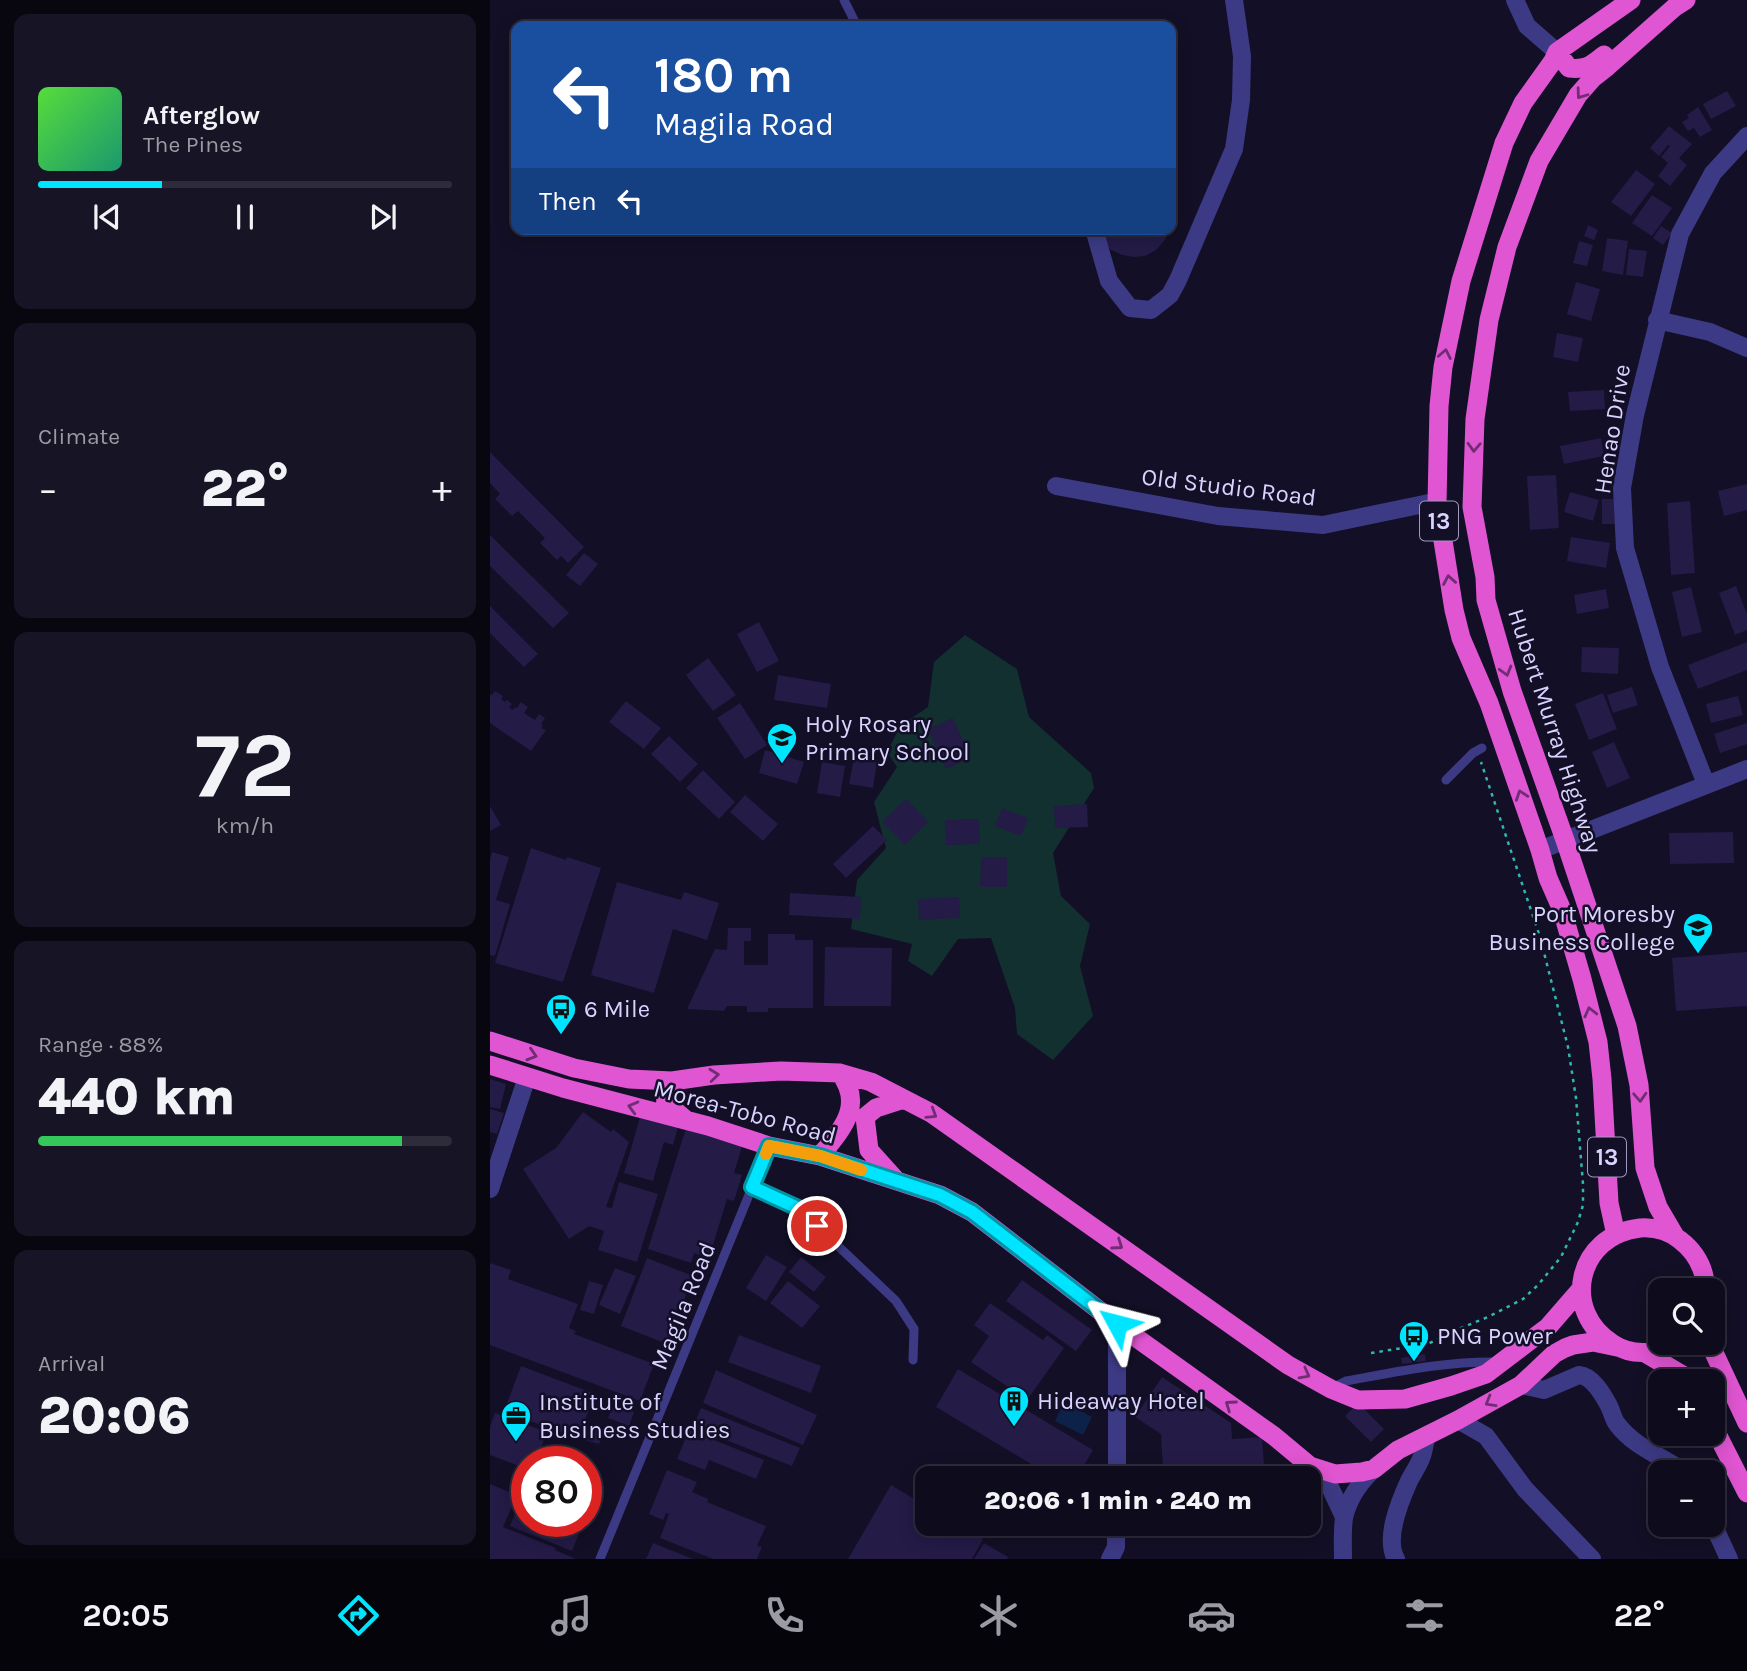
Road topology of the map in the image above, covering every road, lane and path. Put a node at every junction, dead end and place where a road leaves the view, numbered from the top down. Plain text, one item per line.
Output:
1 (844, 0) edge
2 (1234, 0) edge
3 (1515, 0) edge
4 (1632, 0) edge
5 (1680, 4) edge
6 (855, 21) edge
7 (1557, 52) junction
8 (1747, 136) edge
9 (1096, 235) edge
10 (1657, 320) junction
11 (1747, 348) edge
12 (1056, 486) dead end
13 (1437, 503) junction
14 (1482, 748) dead end
15 (1481, 762) dead end
16 (1747, 769) edge
17 (1446, 780) dead end
18 (1706, 784) junction
19 (1565, 840) junction
20 (1540, 850) junction
21 (490, 1041) edge
22 (490, 1065) edge
23 (840, 1073) junction
24 (527, 1077) junction
25 (673, 1081) junction
26 (904, 1099) junction
27 (686, 1120) junction
28 (769, 1146) junction
29 (820, 1156) junction
30 (897, 1181) junction
31 (752, 1187) junction
32 (490, 1189) edge
33 (1616, 1234) junction
34 (1675, 1236) junction
35 (1705, 1278) edge
36 (1581, 1289) junction
37 (1117, 1324) junction
38 (1617, 1347) junction
39 (1371, 1353) dead end
40 (1647, 1354) joint
41 (1715, 1355) edge
42 (913, 1360) dead end
43 (1503, 1362) junction
44 (1672, 1369) edge
45 (1521, 1385) junction
46 (1331, 1389) junction
47 (1458, 1420) junction
48 (1747, 1423) edge
49 (1427, 1435) junction
50 (1723, 1446) edge
51 (1664, 1460) edge
52 (1117, 1466) edge
53 (1310, 1466) edge
54 (1374, 1469) junction
55 (1321, 1470) edge
56 (1321, 1477) edge
57 (1747, 1493) edge
58 (1344, 1517) junction
59 (1116, 1536) edge
60 (1719, 1537) edge
61 (600, 1559) edge
62 (1110, 1559) edge
63 (1343, 1559) edge
64 (1396, 1559) edge
65 (1592, 1559) edge
66 (1729, 1559) edge

1 - 6 lane
2 - 9 street
3 - 7 street
4 - 7 highway, Hubert Murray Highway / 13
5 - 7 highway
5 -> 19 highway, Hubert Murray Highway / 13
13 -> 7 highway, Hubert Murray Highway / 13
8 - 10 street, Henao Drive
10 - 11 street
10 - 18 street, Henao Drive
12 - 13 street, Old Studio Road
20 -> 13 highway, Hubert Murray Highway / 13
14 - 17 lane
15 - 39 path
16 - 18 street
18 - 19 street
19 - 20 street
19 -> 34 highway, Hubert Murray Highway / 13
33 -> 20 highway, Hubert Murray Highway / 13
21 -> 25 highway, Morea-Tobo Road
22 - 24 highway, Morea-Tobo Road
25 -> 23 highway, Morea-Tobo Road
23 - 26 highway, Morea-Tobo Road
23 - 29 highway
27 -> 24 highway, Morea-Tobo Road
24 - 32 street
25 - 27 highway
26 - 30 highway
26 -> 46 highway, Morea-Tobo Road
27 - 28 highway, Morea-Tobo Road
28 - 29 highway, Morea-Tobo Road
28 - 31 lane, Magila Road
29 - 30 highway, Morea-Tobo Road
30 - 37 highway, Morea-Tobo Road
31 - 42 lane
31 - 61 lane, Magila Road
33 - 34 highway
33 - 36 highway
34 - 35 highway, Hubert Murray Highway
36 - 38 highway
36 - 43 highway, Morea-Tobo Road
37 - 52 street
53 -> 37 highway, Morea-Tobo Road
38 - 40 highway, Morea-Tobo Road
38 - 45 highway, Morea-Tobo Road
40 - 44 highway
41 - 48 highway
43 - 46 lane
43 - 46 highway, Morea-Tobo Road
45 -> 47 highway, Morea-Tobo Road
45 - 51 street
47 - 49 highway, Morea-Tobo Road
47 - 65 street
49 - 54 highway, Morea-Tobo Road
49 - 64 street
50 - 57 highway
54 - 55 highway, Morea-Tobo Road
54 - 58 street
56 - 58 street
58 - 63 street
59 - 62 street
60 - 66 street

